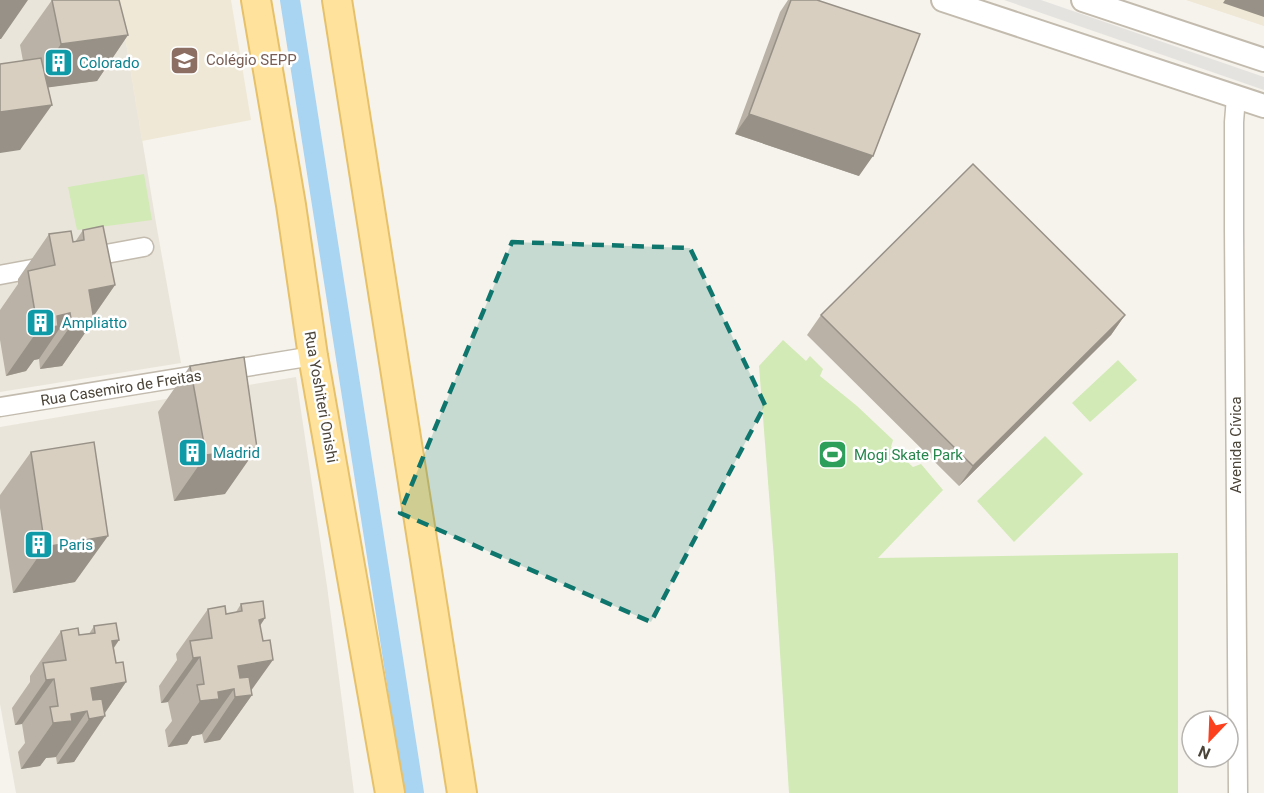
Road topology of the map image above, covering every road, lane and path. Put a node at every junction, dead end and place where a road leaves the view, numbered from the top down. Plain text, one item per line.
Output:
1 (256, 0) edge
2 (337, 0) edge
3 (943, 0) edge
4 (1083, 0) edge
5 (1264, 60) edge
6 (1236, 97) junction
7 (1264, 106) edge
8 (144, 246) dead end
9 (0, 275) edge
10 (313, 357) junction
11 (0, 407) edge
12 (390, 793) edge
13 (462, 793) edge
14 (1238, 793) edge

1 - 10 main road, Rua Yoshiteri Onishi
2 - 13 main road
3 - 6 street
4 - 5 street
6 - 7 street
6 - 14 street, Avenida Cívica
8 - 9 street
10 - 11 street, Rua Casemiro de Freitas
10 - 12 main road, Rua Yoshiteri Onishi

